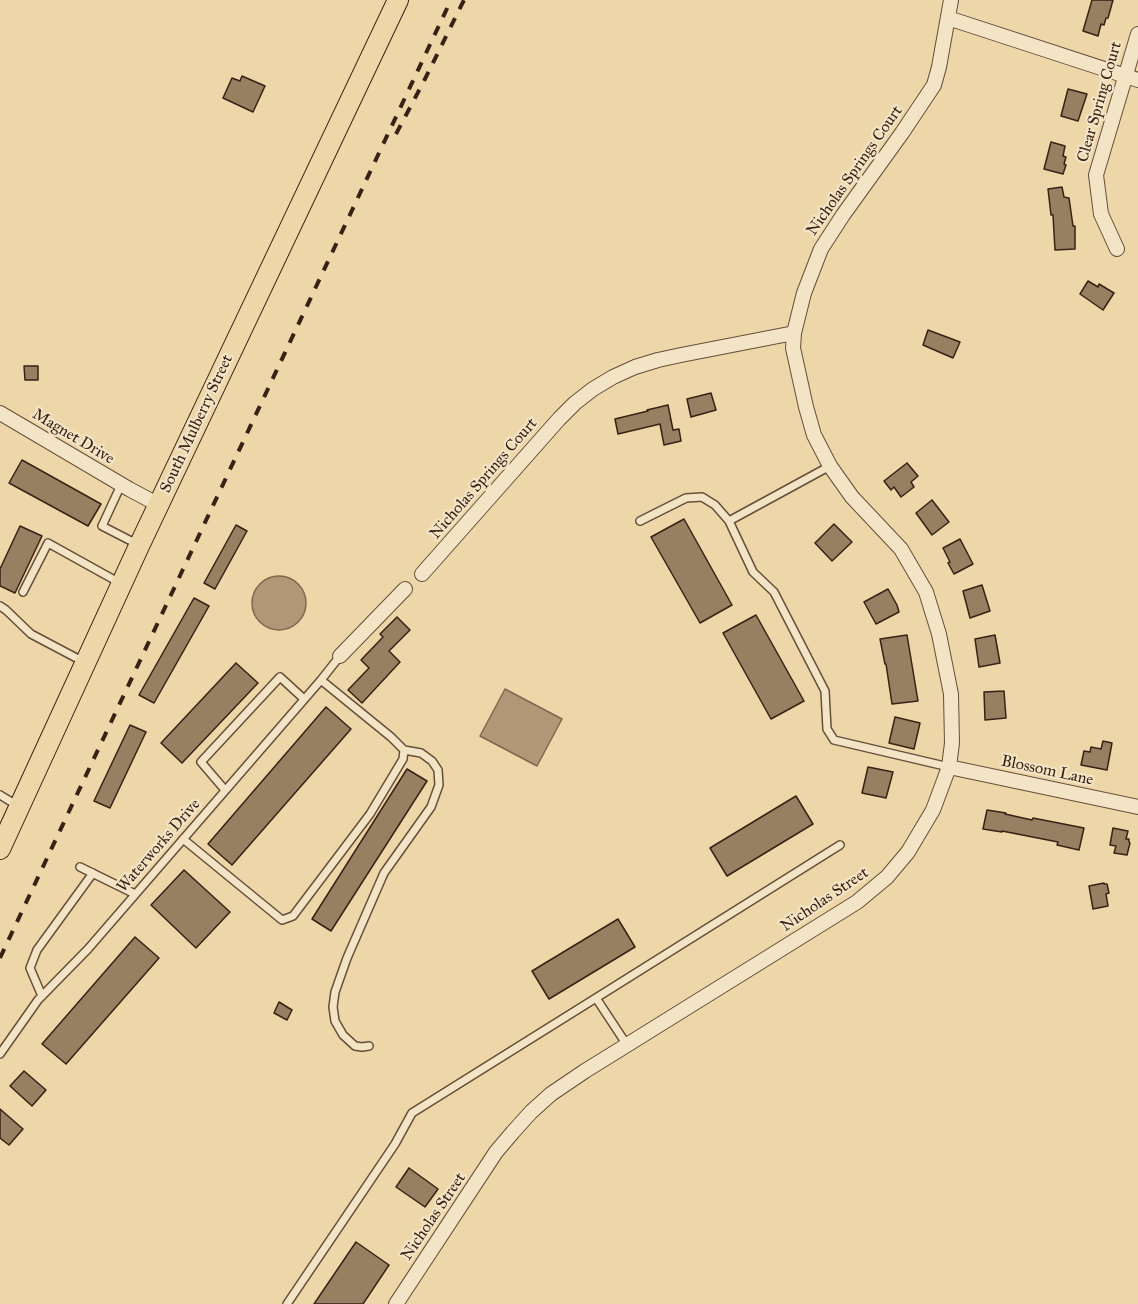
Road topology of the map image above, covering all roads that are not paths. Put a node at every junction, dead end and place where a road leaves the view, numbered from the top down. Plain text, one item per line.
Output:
1 (398, 0) edge
2 (951, 0) edge
3 (948, 18) junction
4 (1138, 34) edge
5 (1131, 78) edge
6 (1117, 249) dead end
7 (794, 333) junction
8 (0, 413) edge
9 (830, 466) junction
10 (125, 487) junction
11 (159, 505) junction
12 (640, 521) dead end
13 (729, 521) junction
14 (139, 546) junction
15 (422, 574) dead end
16 (122, 584) junction
17 (405, 589) dead end
18 (23, 592) dead end
19 (0, 606) edge
20 (340, 656) joint
21 (86, 663) junction
22 (321, 680) junction
23 (304, 699) junction
24 (404, 750) junction
25 (949, 767) junction
26 (225, 790) junction
27 (0, 795) edge
28 (20, 807) junction
29 (1138, 807) edge
30 (183, 839) junction
31 (840, 845) dead end
32 (0, 849) edge
33 (81, 867) dead end
34 (93, 873) junction
35 (135, 894) junction
36 (42, 996) junction
37 (596, 998) junction
38 (627, 1045) junction
39 (369, 1046) dead end
40 (0, 1054) edge
41 (287, 1304) edge
42 (396, 1304) edge

1 - 11 main road, South Mulberry Street
2 - 3 street, Nicholas Springs Court
3 - 5 street
3 - 7 street, Nicholas Springs Court
4 - 5 street, Clear Spring Court
5 - 6 street, Clear Spring Court
7 - 9 street, Nicholas Street
7 - 15 street, Nicholas Springs Court
8 - 10 street, Magnet Drive
9 - 13 lane
9 - 25 street, Nicholas Street
10 - 11 street, Magnet Drive
10 - 14 lane
11 - 14 main road, South Mulberry Street
12 - 13 lane
13 - 25 lane
14 - 16 main road, South Mulberry Street
16 - 18 lane
16 - 21 main road, South Mulberry Street
17 - 20 street
19 - 21 lane
20 - 22 lane, Waterworks Drive
21 - 28 main road, South Mulberry Street
22 - 23 lane, Waterworks Drive
22 - 24 lane
23 - 26 lane, Waterworks Drive
23 - 26 lane
24 - 30 lane
24 - 39 lane
25 - 29 street, Blossom Lane
25 - 38 street, Nicholas Street
26 - 30 lane, Waterworks Drive
27 - 28 lane
28 - 32 main road, South Mulberry Street
30 - 35 lane, Waterworks Drive
31 - 37 lane
33 - 34 lane
34 - 35 lane
34 - 36 lane
35 - 36 lane, Waterworks Drive
36 - 40 lane, Waterworks Drive
37 - 38 lane
37 - 41 lane
38 - 42 street, Nicholas Street

